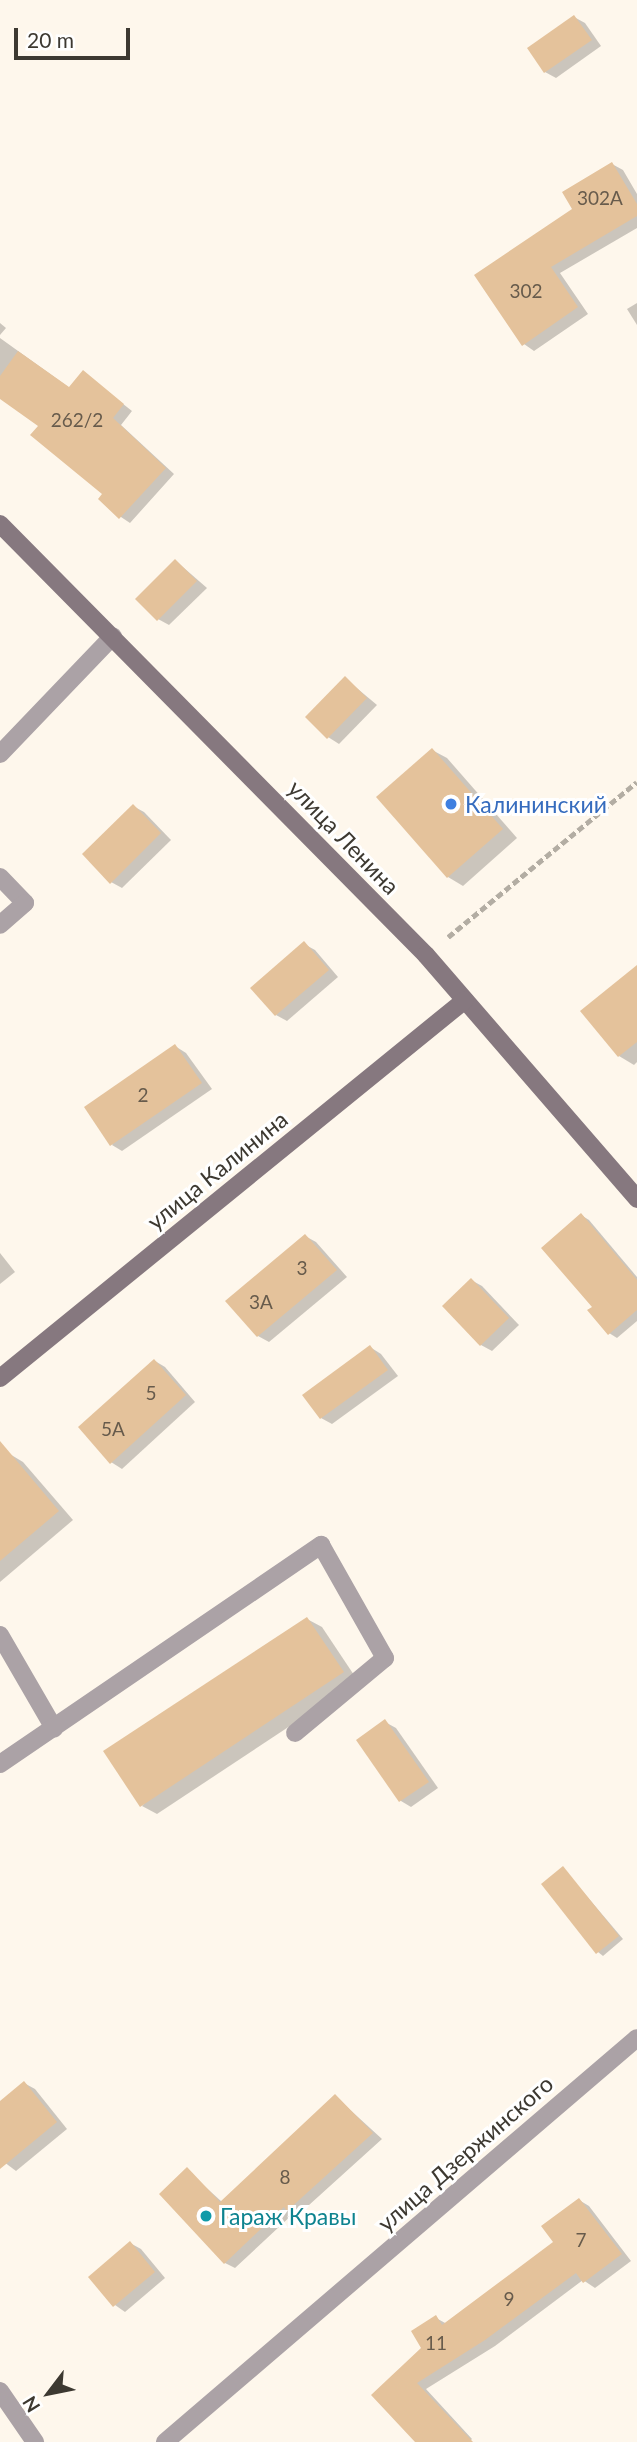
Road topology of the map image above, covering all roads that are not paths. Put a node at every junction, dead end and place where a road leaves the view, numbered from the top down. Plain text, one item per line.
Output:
1 (0, 524) edge
2 (113, 636) junction
3 (0, 754) edge
4 (0, 877) edge
5 (0, 925) edge
6 (466, 1000) junction
7 (637, 1199) edge
8 (0, 1378) edge
9 (0, 1635) edge
10 (54, 1728) junction
11 (295, 1733) dead end
12 (0, 1764) edge
13 (637, 2038) edge
14 (0, 2391) edge
15 (35, 2442) edge
16 (165, 2442) edge

1 - 2 street, улица Ленина
2 - 3 street
2 - 6 street, улица Ленина
4 - 5 street
6 - 7 street, улица Ленина
6 - 8 street, улица Калинина
9 - 10 street
10 - 11 street
10 - 12 street
13 - 16 street, улица Дзержинского
14 - 15 street

